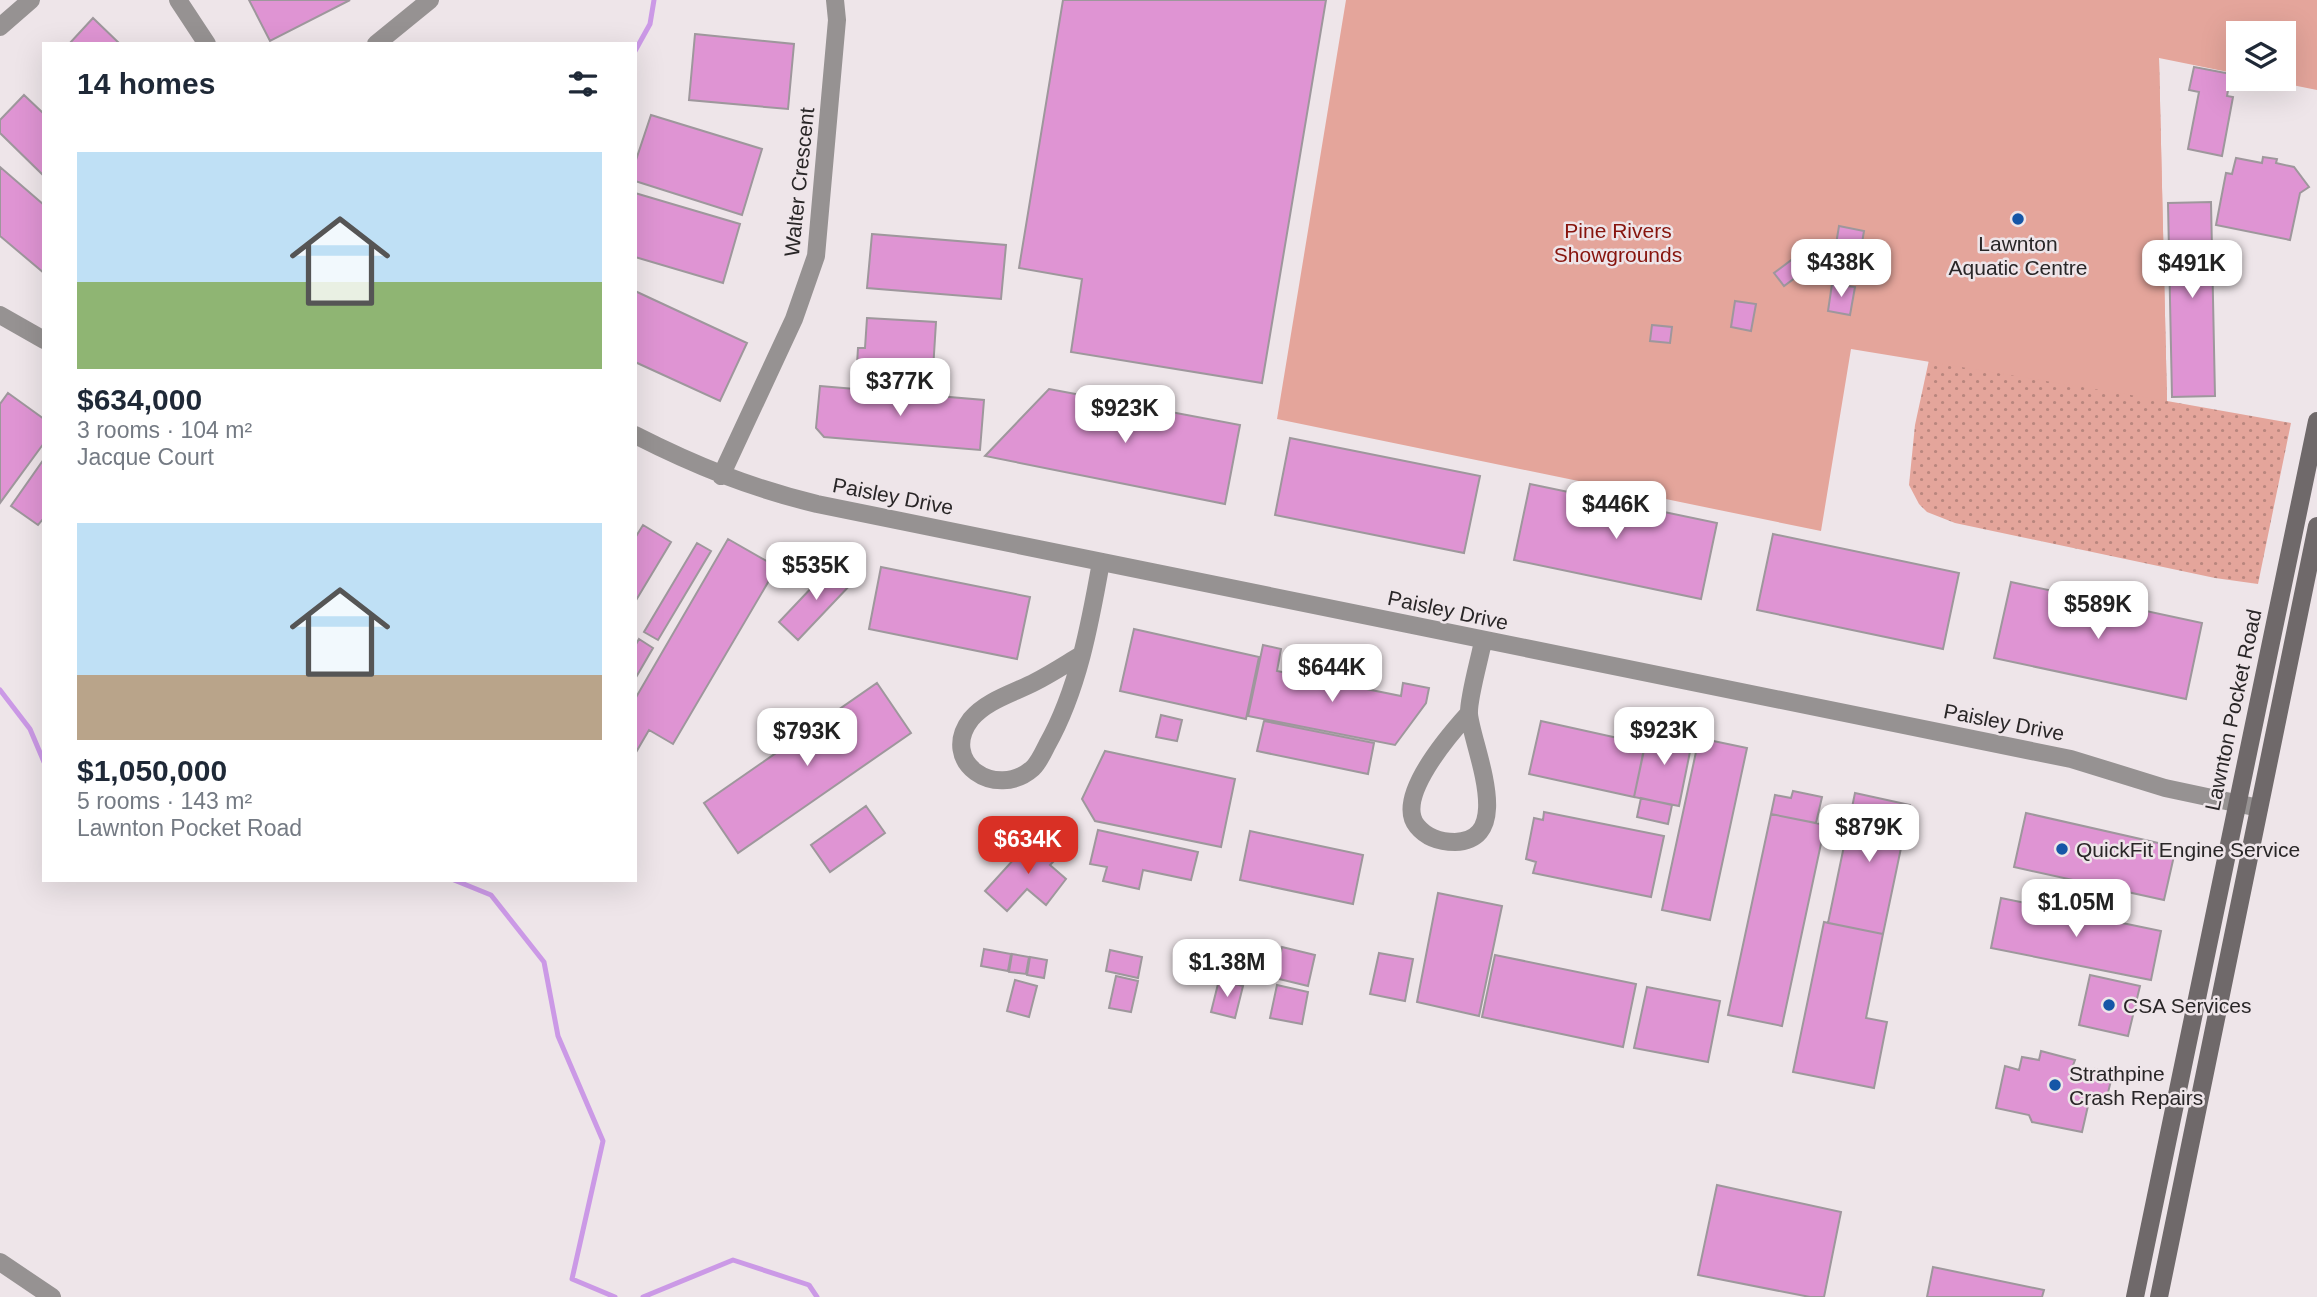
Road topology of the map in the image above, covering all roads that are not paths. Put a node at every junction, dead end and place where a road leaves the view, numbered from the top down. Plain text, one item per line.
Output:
1 (32, 0) edge
2 (178, 0) edge
3 (430, 0) edge
4 (835, 0) edge
5 (0, 27) edge
6 (206, 42) edge
7 (378, 42) edge
8 (0, 315) edge
9 (42, 339) edge
10 (2317, 421) edge
11 (637, 436) edge
12 (721, 476) junction
13 (2317, 526) edge
14 (1101, 562) junction
15 (1483, 640) junction
16 (1081, 654) junction
17 (1469, 713) junction
18 (2236, 803) junction
19 (2259, 808) junction
20 (0, 1262) edge
21 (52, 1297) edge
22 (2135, 1297) edge
23 (2159, 1297) edge

1 - 5 street
2 - 6 street
3 - 7 street
4 - 12 street, Walter Crescent
8 - 9 street
10 - 18 main road, Lawnton Pocket Road
11 - 12 street, Paisley Drive
12 - 14 street, Paisley Drive
13 - 19 main road
14 - 15 street, Paisley Drive
14 - 16 street
15 - 17 street
15 - 18 street, Paisley Drive
16 - 16 street
17 - 17 street
18 - 19 street, Paisley Drive
18 - 22 main road, Lawnton Pocket Road
19 - 23 main road
20 - 21 street

